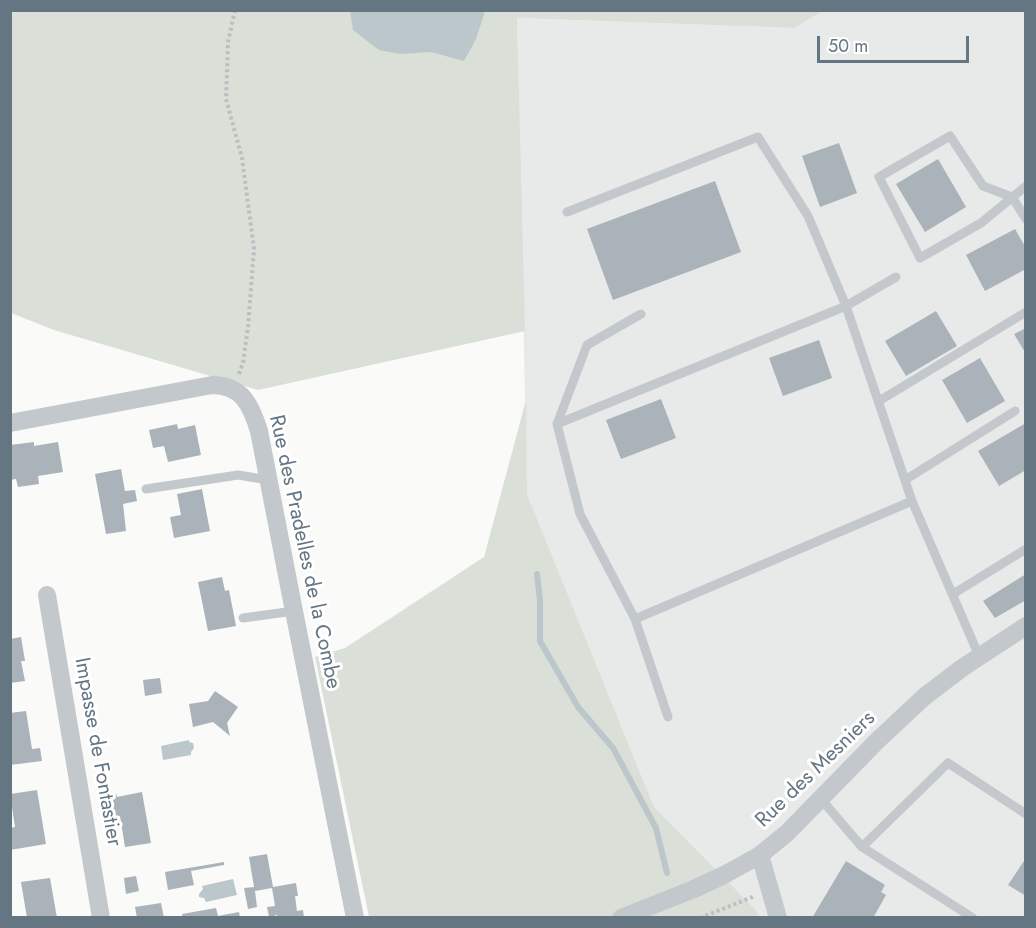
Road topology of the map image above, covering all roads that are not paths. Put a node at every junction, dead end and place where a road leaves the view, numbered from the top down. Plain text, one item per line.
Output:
1 (1026, 186) edge
2 (1012, 197) junction
3 (567, 212) dead end
4 (1026, 219) edge
5 (896, 277) dead end
6 (846, 306) junction
7 (1026, 312) edge
8 (641, 314) dead end
9 (879, 401) junction
10 (1015, 411) dead end
11 (10, 423) edge
12 (557, 424) junction
13 (269, 480) junction
14 (905, 480) junction
15 (146, 489) dead end
16 (912, 501) junction
17 (1026, 549) edge
18 (47, 594) dead end
19 (953, 594) junction
20 (294, 611) junction
21 (243, 618) dead end
22 (635, 619) junction
23 (1026, 626) edge
24 (979, 656) junction
25 (668, 717) dead end
26 (821, 799) junction
27 (1026, 814) edge
28 (862, 847) junction
29 (760, 855) junction
30 (101, 918) edge
31 (355, 918) edge
32 (621, 918) edge
33 (777, 918) edge
34 (973, 918) edge

1 - 2 lane
2 - 2 lane
2 - 4 lane
3 - 6 lane
5 - 6 lane
6 - 9 lane
6 - 12 lane
7 - 9 lane
8 - 12 lane
9 - 14 lane
10 - 14 lane
11 - 13 street, Rue des Pradelles de la Combe
12 - 22 lane
13 - 15 lane
13 - 20 street, Rue des Pradelles de la Combe
14 - 16 lane
16 - 19 lane
16 - 22 lane
17 - 19 lane
18 - 30 street, Impasse de Fontastier
19 - 24 lane
20 - 21 lane
20 - 31 street, Rue des Pradelles de la Combe
22 - 25 lane
23 - 24 street, Rue des Mesniers
24 - 26 street, Rue des Mesniers
26 - 28 lane
26 - 29 street, Rue des Mesniers
27 - 28 lane
28 - 34 lane
29 - 32 street, Rue des Mesniers
29 - 33 street

